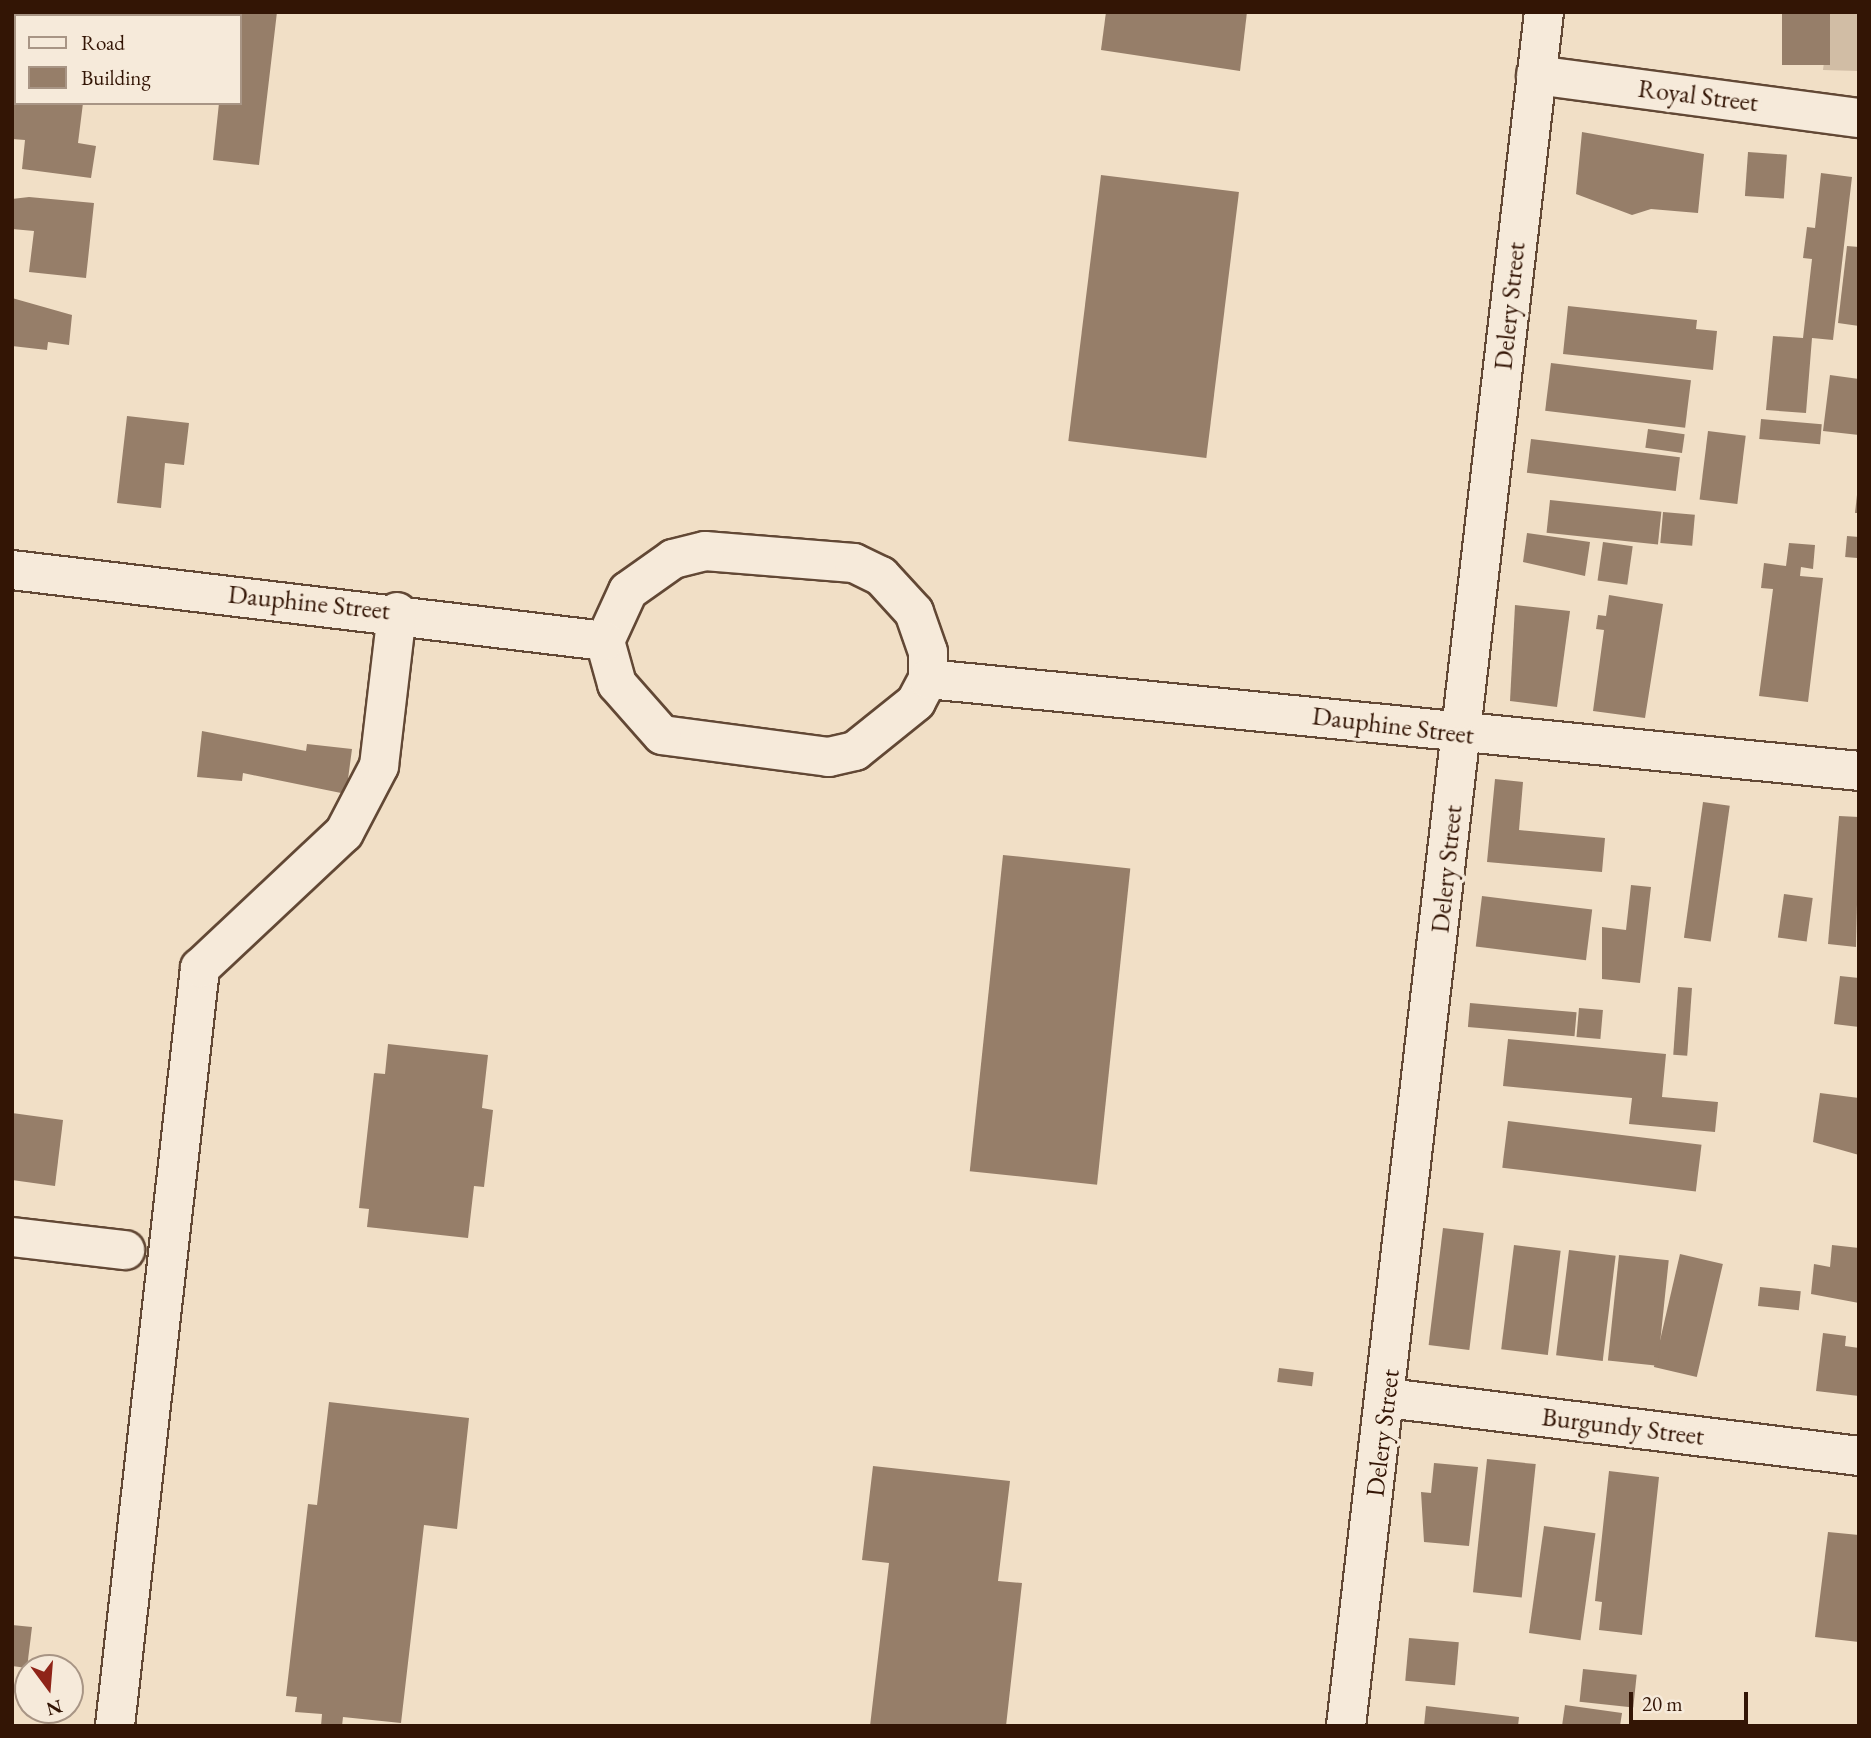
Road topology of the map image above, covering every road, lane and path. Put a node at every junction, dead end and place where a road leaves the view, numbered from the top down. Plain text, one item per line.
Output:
1 (1544, 12) edge
2 (1536, 75) junction
3 (1859, 118) edge
4 (12, 570) edge
5 (397, 612) junction
6 (605, 641) junction
7 (928, 679) junction
8 (1462, 735) junction
9 (1859, 771) edge
10 (12, 1237) edge
11 (125, 1250) dead end
12 (1387, 1398) junction
13 (1859, 1456) edge
14 (115, 1726) edge
15 (1346, 1726) edge

1 - 2 street, Delery Street
2 - 3 street, Royal Street
2 - 8 street, Delery Street
4 - 5 street, Dauphine Street
5 - 6 street, Dauphine Street
5 - 14 street
6 - 7 street
6 - 7 street
7 - 8 street, Dauphine Street
8 - 9 street, Dauphine Street
8 - 12 street, Delery Street
10 - 11 street
12 - 13 street, Burgundy Street
12 - 15 street, Delery Street

